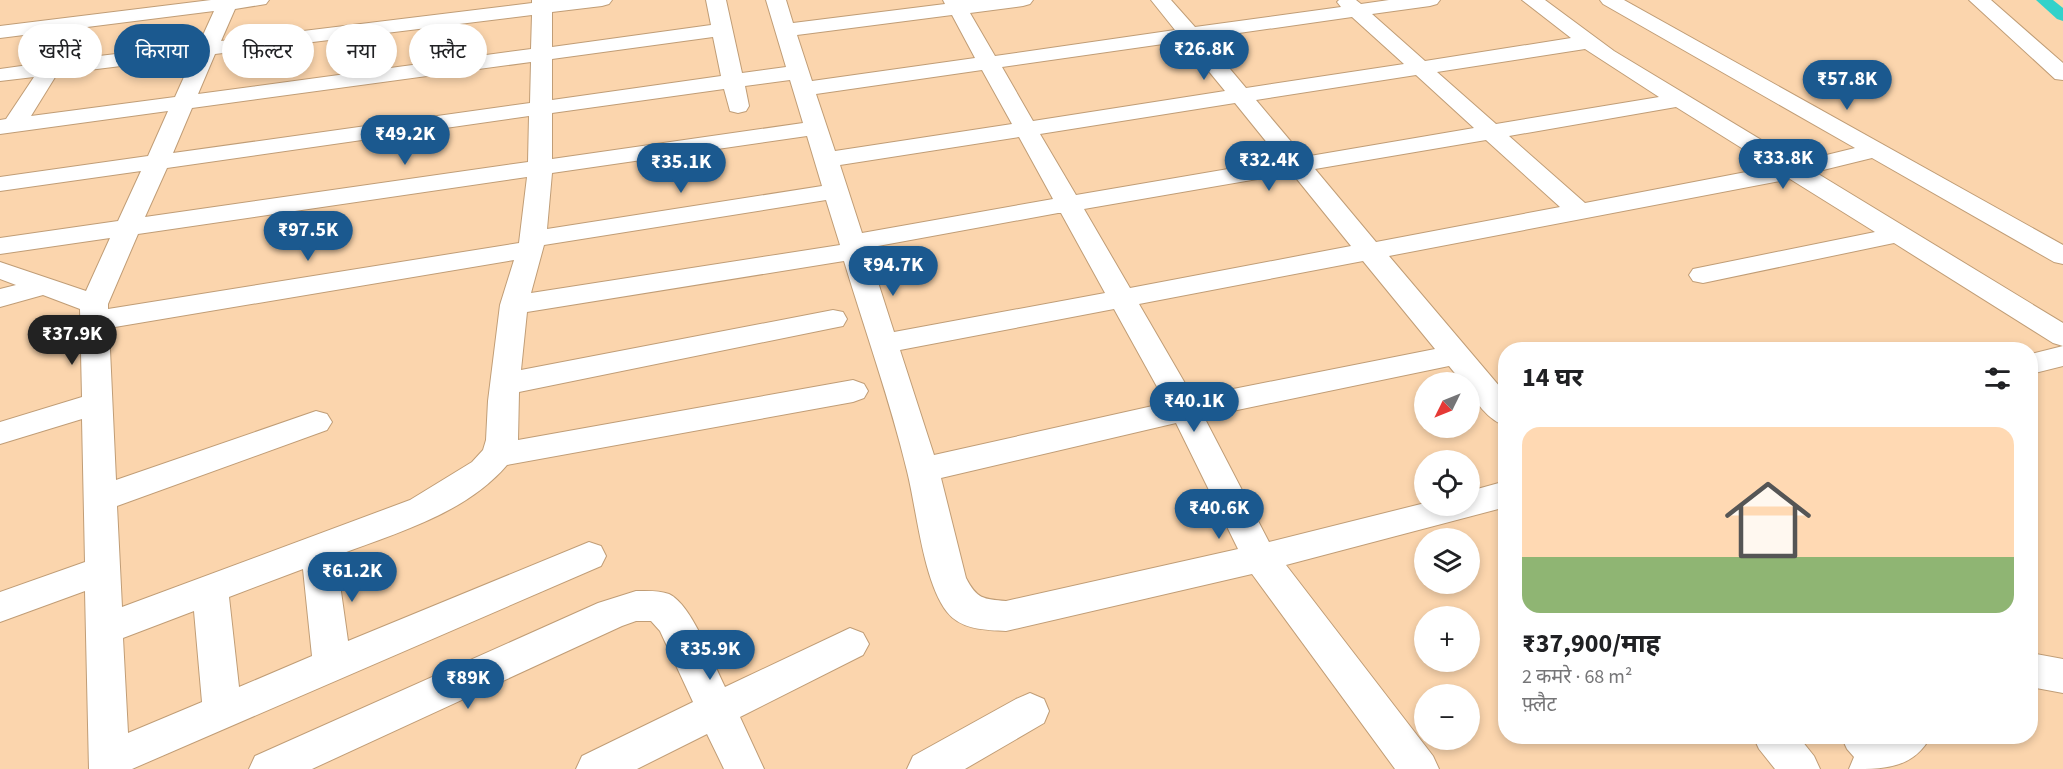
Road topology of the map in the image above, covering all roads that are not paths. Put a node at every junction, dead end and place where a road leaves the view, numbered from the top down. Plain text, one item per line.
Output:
1 (94, 0) edge
2 (259, 0) edge
3 (602, 0) edge
4 (716, 0) edge
5 (776, 0) edge
6 (1023, 0) edge
7 (1161, 0) edge
8 (1430, 0) edge
9 (1532, 0) edge
10 (1610, 0) edge
11 (1979, 0) edge
12 (228, 2) edge
13 (542, 4) edge
14 (955, 5) edge
15 (1351, 5) edge
16 (79, 23) junction
17 (722, 30) junction
18 (785, 30) junction
19 (0, 32) edge
20 (1189, 34) junction
21 (1588, 42) junction
22 (210, 43) edge
23 (210, 50) edge
24 (542, 54) junction
25 (990, 64) junction
26 (1419, 67) junction
27 (18, 73) edge
28 (2063, 74) edge
29 (0, 75) edge
30 (43, 78) edge
31 (194, 78) edge
32 (733, 81) junction
33 (801, 81) junction
34 (1240, 95) junction
35 (1678, 100) junction
36 (183, 103) junction
37 (738, 106) dead end
38 (541, 108) junction
39 (7, 126) edge
40 (815, 128) junction
41 (1027, 129) junction
42 (1492, 132) junction
43 (1875, 150) junction
44 (825, 160) junction
45 (157, 161) junction
46 (1299, 166) junction
47 (540, 168) junction
48 (1792, 171) junction
49 (0, 184) edge
50 (836, 191) junction
51 (1068, 203) junction
52 (1579, 211) junction
53 (127, 228) junction
54 (1896, 235) junction
55 (531, 244) junction
56 (0, 246) edge
57 (853, 247) junction
58 (1369, 251) junction
59 (2063, 256) edge
60 (0, 270) edge
61 (1703, 275) dead end
62 (42, 286) junction
63 (1122, 297) junction
64 (0, 298) edge
65 (514, 305) junction
66 (94, 312) junction
67 (833, 319) dead end
68 (2063, 336) edge
69 (883, 344) junction
70 (1456, 355) junction
71 (2063, 356) edge
72 (2038, 362) edge
73 (505, 384) junction
74 (853, 391) dead end
75 (97, 403) junction
76 (1498, 405) edge
77 (1185, 410) junction
78 (316, 422) dead end
79 (0, 433) edge
80 (497, 455) junction
81 (923, 470) junction
82 (1498, 496) edge
83 (100, 499) junction
84 (1480, 501) edge
85 (1424, 516) edge
86 (318, 548) junction
87 (590, 556) dead end
88 (1260, 558) junction
89 (102, 570) junction
90 (210, 588) junction
91 (0, 607) edge
92 (105, 629) junction
93 (850, 644) dead end
94 (332, 665) junction
95 (2038, 671) edge
96 (2063, 676) edge
97 (716, 710) junction
98 (1030, 711) dead end
99 (222, 712) junction
100 (1780, 744) edge
101 (109, 765) edge
102 (269, 769) edge
103 (596, 769) edge
104 (744, 769) edge
105 (927, 769) edge
106 (1419, 769) edge
107 (1800, 769) edge

1 - 16 street
2 - 12 street
3 - 13 street
4 - 17 street
5 - 18 street
6 - 14 street
7 - 20 street
8 - 15 street
9 - 21 street
10 - 43 street
11 - 28 street
12 - 16 street
12 - 22 street
13 - 23 street
13 - 24 street
14 - 18 street
14 - 25 street
15 - 20 street
15 - 26 street
16 - 19 street
17 - 24 street
17 - 32 street
18 - 33 street
20 - 25 street
20 - 34 street
21 - 26 street
21 - 35 street
24 - 36 street
24 - 38 street
25 - 33 street
25 - 41 street
26 - 34 street
26 - 42 street
27 - 29 street
30 - 39 street
31 - 36 street
32 - 33 street
32 - 37 street
32 - 38 street
33 - 40 street
34 - 41 street
34 - 46 street
35 - 42 street
35 - 48 street
36 - 39 street
36 - 45 street
38 - 45 street
38 - 47 street
40 - 44 street
40 - 47 street
41 - 44 street
41 - 51 street
42 - 46 street
42 - 52 street
43 - 48 street
43 - 59 street
44 - 50 street
45 - 49 street
45 - 53 street
46 - 51 street
46 - 58 street
47 - 53 street
47 - 55 street
48 - 52 street
48 - 54 street
50 - 55 street
50 - 57 street
51 - 57 street
51 - 63 street
52 - 58 street
53 - 56 street
53 - 66 street
54 - 61 street
54 - 68 street
55 - 65 street
55 - 66 street
57 - 65 street
57 - 69 street
58 - 63 street
58 - 70 street
60 - 62 street
62 - 64 street
62 - 66 street
63 - 69 street
63 - 77 street
65 - 73 street
66 - 75 street
67 - 73 street
69 - 81 street
70 - 76 street
70 - 77 street
71 - 72 street
73 - 80 street
74 - 80 street
75 - 79 street
75 - 83 street
77 - 81 street
77 - 88 street
78 - 83 street
80 - 86 street
81 - 88 street
82 - 84 street
83 - 89 street
85 - 88 street
86 - 90 street
86 - 94 street
87 - 94 street
88 - 106 street
89 - 91 street
89 - 92 street
90 - 92 street
90 - 99 street
92 - 101 street
93 - 97 street
94 - 99 street
95 - 96 street
97 - 102 street
97 - 103 street
97 - 104 street
98 - 105 street
99 - 101 street
100 - 107 street

